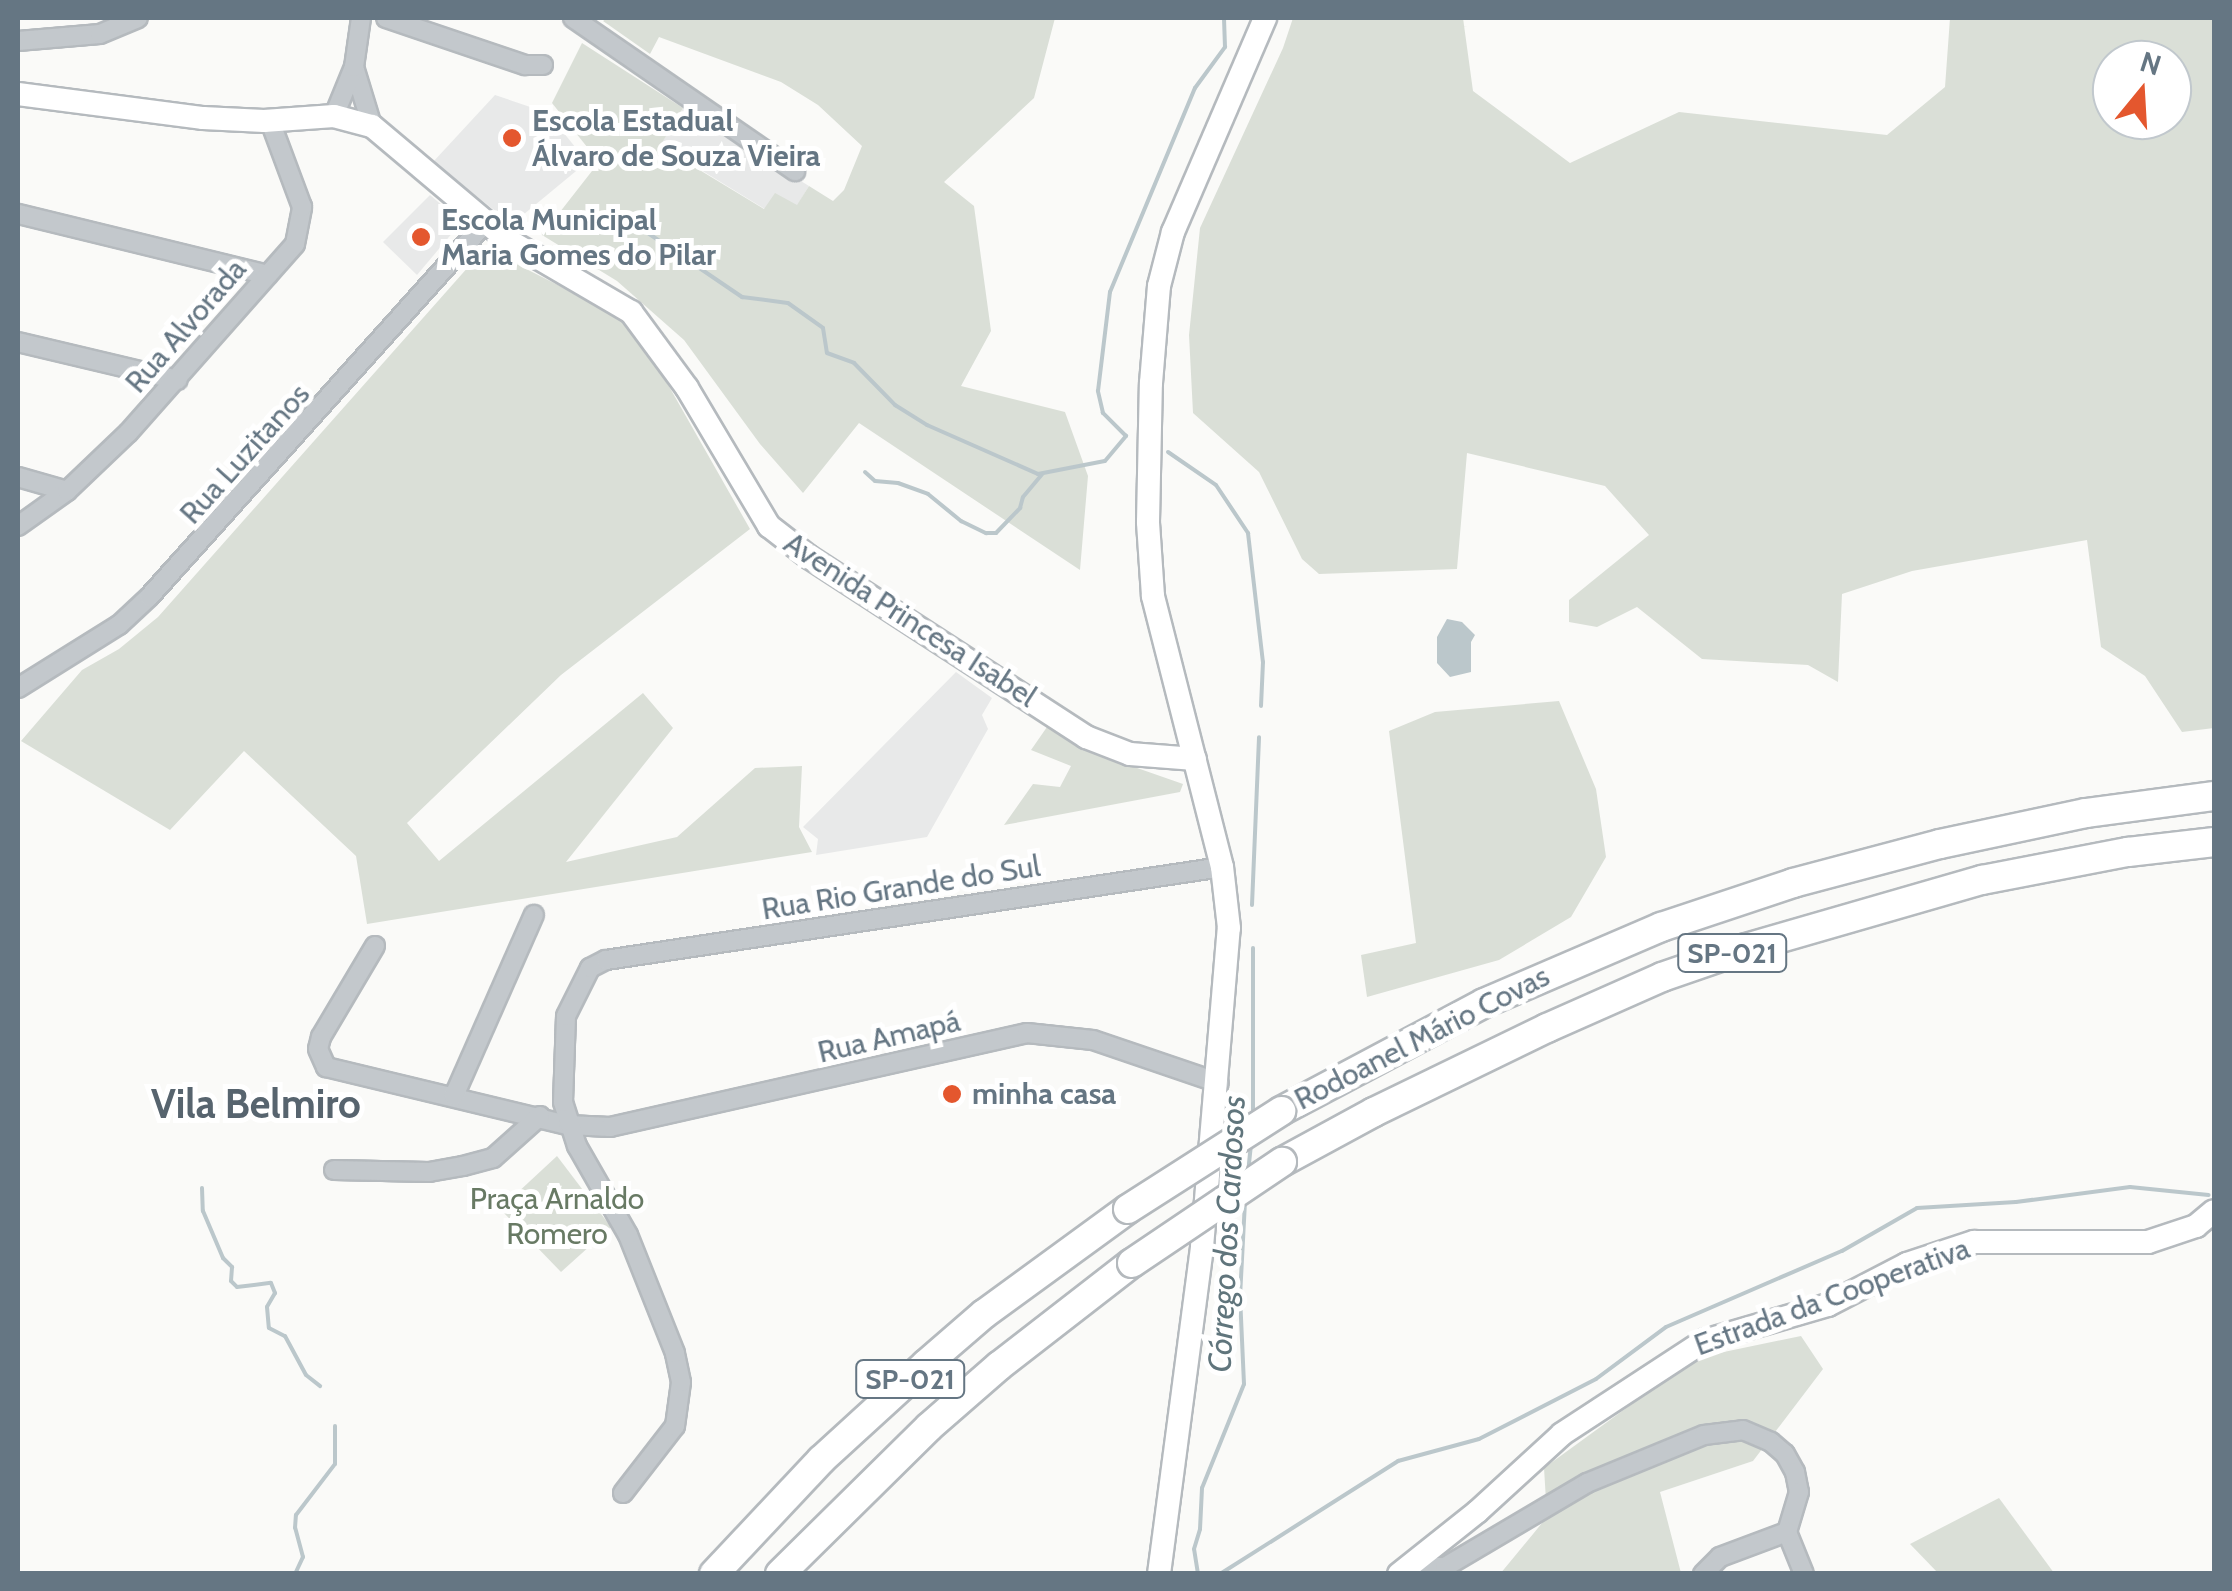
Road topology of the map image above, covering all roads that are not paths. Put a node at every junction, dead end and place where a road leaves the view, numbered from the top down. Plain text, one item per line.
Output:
1 (138, 18) edge
2 (361, 18) edge
3 (386, 18) edge
4 (573, 18) edge
5 (1265, 18) edge
6 (18, 41) edge
7 (542, 65) dead end
8 (354, 67) junction
9 (18, 94) edge
10 (334, 116) junction
11 (270, 121) junction
12 (372, 126) junction
13 (794, 171) dead end
14 (18, 214) edge
15 (485, 223) junction
16 (268, 275) junction
17 (18, 342) edge
18 (178, 380) junction
19 (18, 476) edge
20 (67, 491) junction
21 (18, 526) edge
22 (18, 688) edge
23 (1195, 759) junction
24 (2214, 796) edge
25 (2214, 842) edge
26 (1222, 867) junction
27 (534, 915) dead end
28 (375, 946) dead end
29 (1218, 1083) junction
30 (454, 1096) junction
31 (540, 1116) junction
32 (568, 1125) junction
33 (334, 1170) dead end
34 (2214, 1212) edge
35 (623, 1493) dead end
36 (1788, 1532) junction
37 (1406, 1570) edge
38 (714, 1574) edge
39 (780, 1574) edge
40 (1159, 1574) edge
41 (1702, 1574) edge
42 (1804, 1574) edge

1 - 6 street
2 - 8 street
3 - 7 street
4 - 13 street
5 - 23 main road
8 - 10 street
8 - 12 street
9 - 11 main road, Avenida Princesa Isabel
10 - 11 main road, Avenida Princesa Isabel
10 - 12 main road, Avenida Princesa Isabel
11 - 16 street, Rua Alvorada
12 - 15 main road, Avenida Princesa Isabel
14 - 16 street
15 - 22 street, Rua Luzitanos
15 - 23 main road, Avenida Princesa Isabel
16 - 18 street, Rua Alvorada
17 - 18 street
18 - 20 street, Rua Alvorada
19 - 20 street
20 - 21 street, Rua Alvorada
23 - 26 main road
24 - 38 highway, Rodoanel Mário Covas / SP-021, bridge
25 - 39 highway, Rodoanel Mário Covas / SP-021, bridge
26 - 29 main road
26 - 32 street, Rua Rio Grande do Sul
27 - 30 street
28 - 30 street, Rua Amapá
29 - 32 street, Rua Amapá
29 - 40 main road
30 - 31 street, Rua Amapá
31 - 32 street, Rua Amapá
31 - 33 street
32 - 35 street
34 - 37 main road, Estrada da Cooperativa
36 - 37 street
36 - 41 street
36 - 42 street

